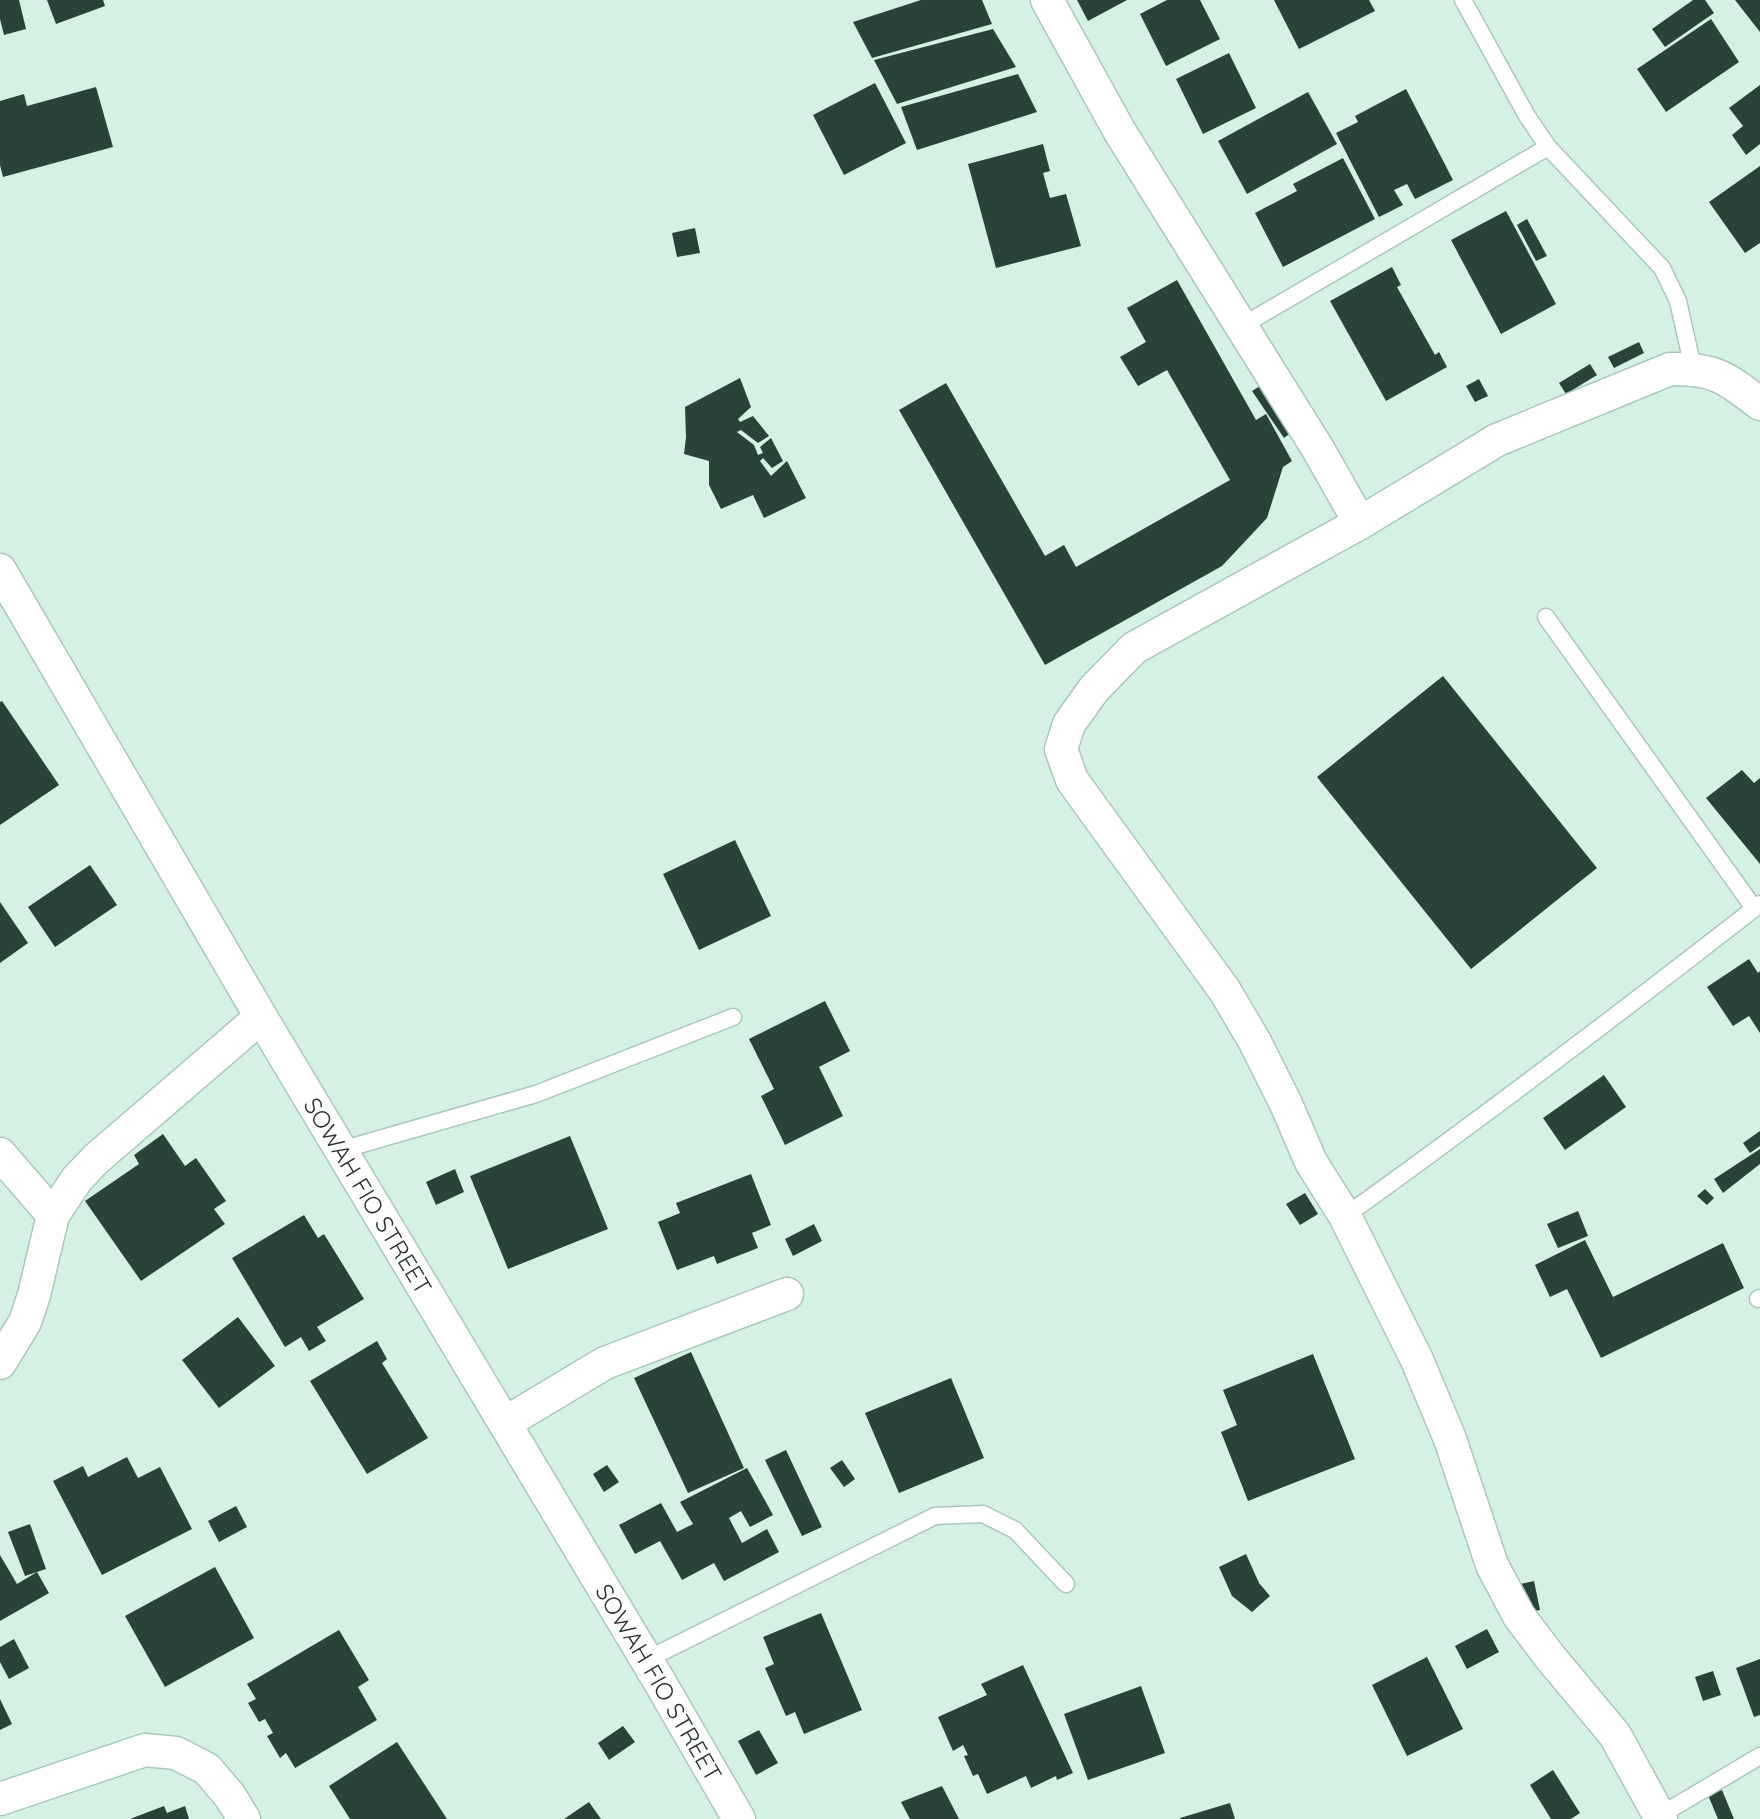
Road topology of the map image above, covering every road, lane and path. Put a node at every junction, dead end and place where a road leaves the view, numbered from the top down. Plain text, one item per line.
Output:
1 (1047, 0) edge
2 (1463, 0) edge
3 (1548, 146) junction
4 (1240, 327) junction
5 (1693, 368) junction
6 (1760, 404) edge
7 (1360, 523) junction
8 (0, 570) edge
9 (1546, 617) dead end
10 (1757, 906) edge
11 (261, 1017) junction
12 (733, 1017) dead end
13 (341, 1150) junction
14 (0, 1154) edge
15 (53, 1215) junction
16 (1345, 1216) junction
17 (787, 1294) dead end
18 (0, 1363) edge
19 (505, 1423) junction
20 (1066, 1584) dead end
21 (646, 1660) junction
22 (1760, 1756) edge
23 (0, 1799) edge
24 (1660, 1817) edge
25 (244, 1819) edge
26 (739, 1819) edge

1 - 4 street
2 - 3 lane
3 - 4 lane
3 - 5 lane
4 - 7 street
5 - 6 street
5 - 7 street
7 - 16 street
8 - 11 street, SOWAH FIO STREET
9 - 10 lane
10 - 16 lane
11 - 13 street, SOWAH FIO STREET
11 - 15 street
12 - 13 lane
13 - 19 street, SOWAH FIO STREET
14 - 15 street
15 - 18 street
16 - 24 street
17 - 19 street
19 - 21 street, SOWAH FIO STREET
20 - 21 lane
21 - 26 street, SOWAH FIO STREET
22 - 24 lane
23 - 25 street

